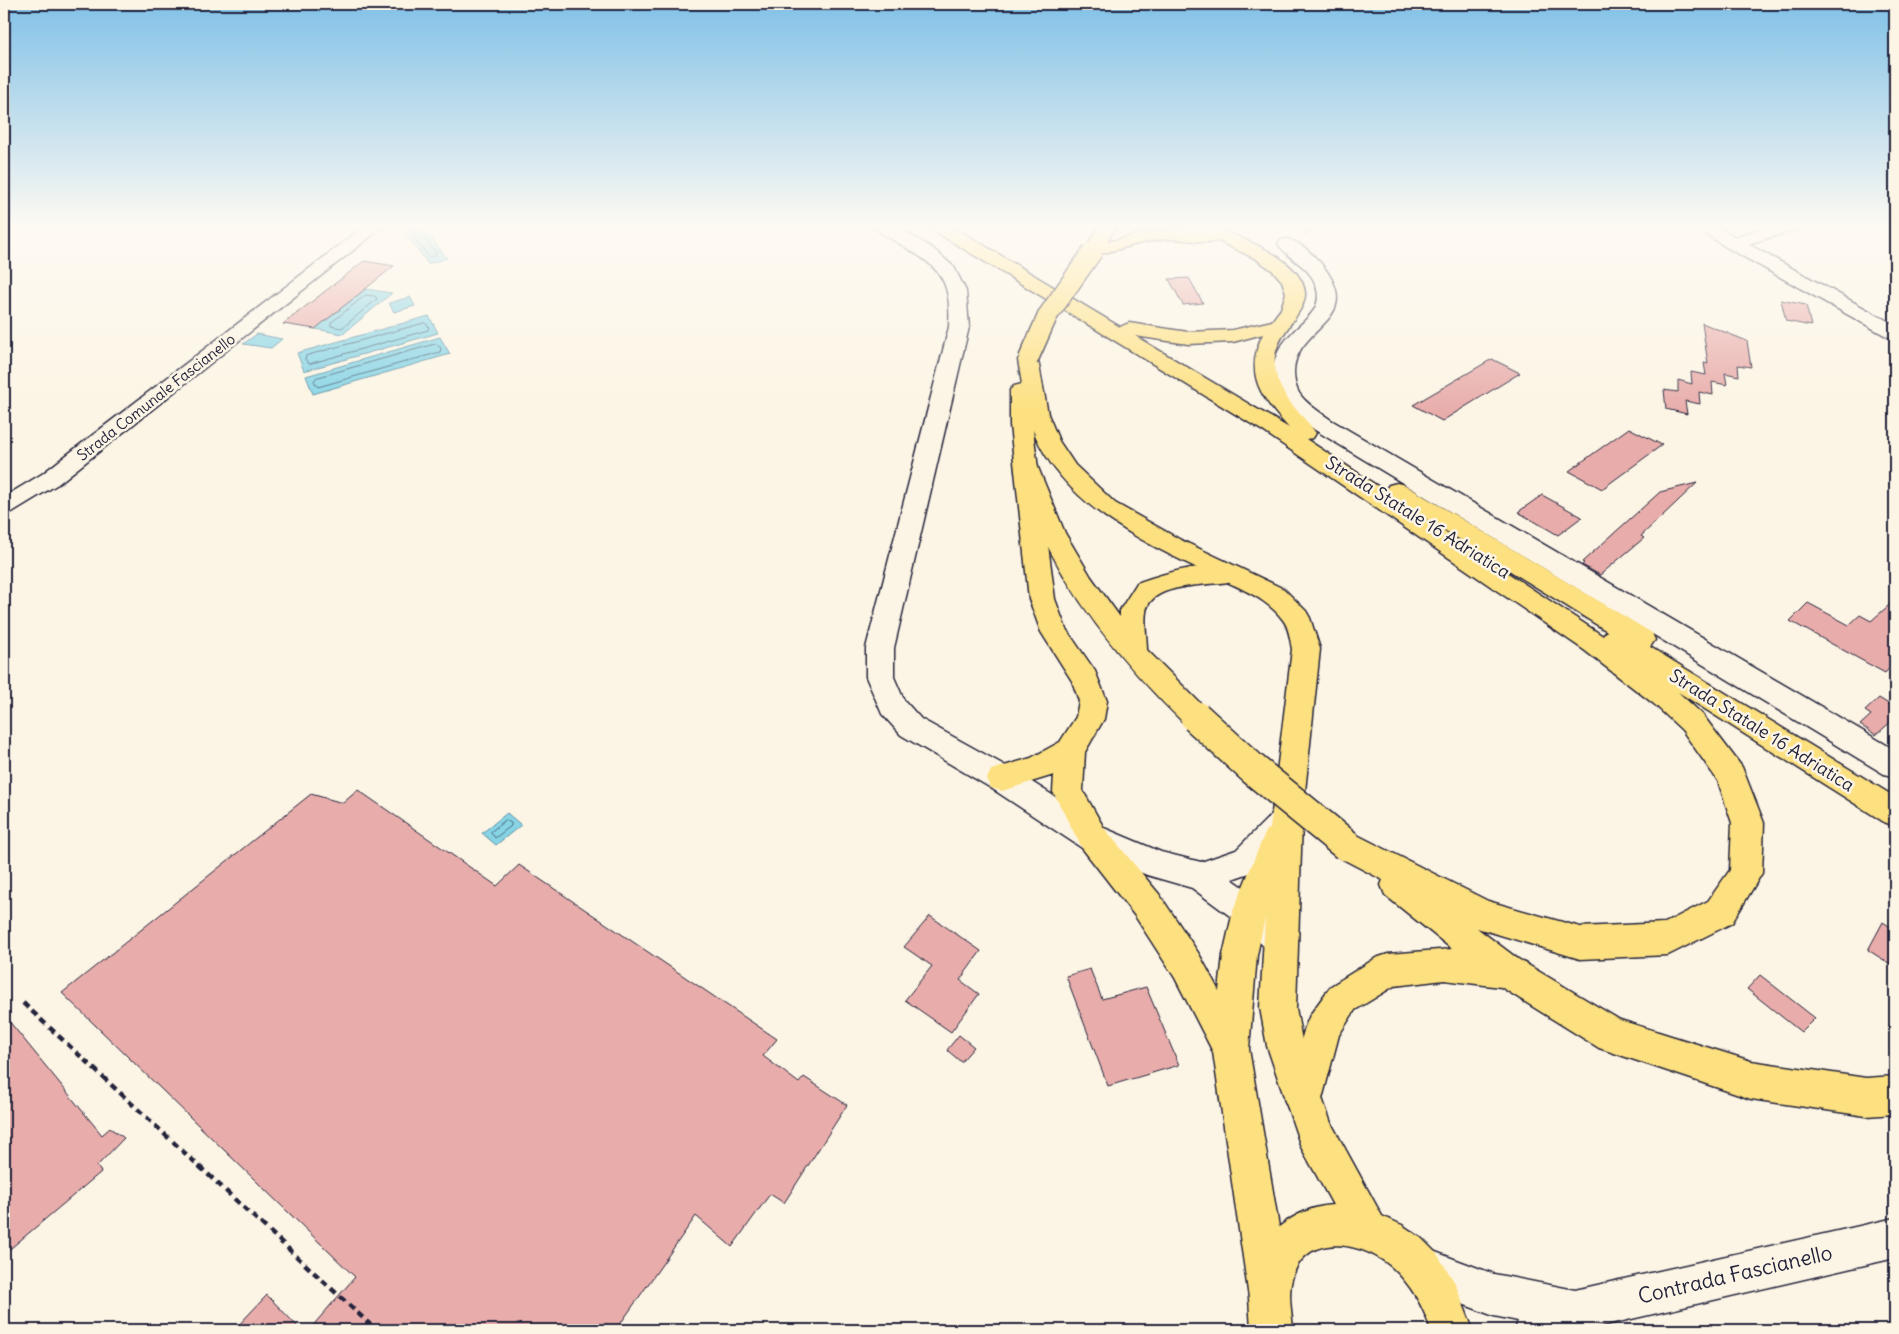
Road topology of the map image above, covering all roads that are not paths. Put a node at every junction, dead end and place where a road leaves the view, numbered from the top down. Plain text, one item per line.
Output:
1 (298, 287) edge
2 (955, 287) edge
3 (1040, 287) edge
4 (1058, 287) edge
5 (1068, 287) edge
6 (1293, 287) edge
7 (1327, 287) edge
8 (1812, 287) edge
9 (1278, 325) junction
10 (1129, 329) junction
11 (1895, 333) edge
12 (1028, 360) junction
13 (1257, 417) junction
14 (1305, 434) junction
15 (1026, 465) junction
16 (4, 507) edge
17 (1230, 574) junction
18 (1134, 653) junction
19 (1070, 750) junction
20 (1895, 765) edge
21 (1002, 780) junction
22 (1895, 794) edge
23 (1895, 813) edge
24 (1286, 820) junction
25 (1093, 838) junction
26 (1346, 845) junction
27 (1201, 876) junction
28 (1250, 911) junction
29 (1281, 940) junction
30 (1506, 971) junction
31 (1231, 1049) junction
32 (1895, 1095) edge
33 (1303, 1099) junction
34 (1366, 1228) junction
35 (1895, 1238) edge
36 (1422, 1268) junction
37 (1575, 1311) junction
38 (1270, 1313) edge
39 (1452, 1330) edge
40 (1536, 1330) edge

1 - 16 street, Strada Comunale Fascianello
2 - 21 street
3 - 13 main road, Strada Statale 16 Adriatica
4 - 10 main road, Strada Statale 16 Adriatica
5 - 12 main road, bridge
6 - 9 main road
7 - 20 street
8 - 11 street
9 - 10 main road
9 - 14 main road
10 - 14 main road, Strada Statale 16 Adriatica
12 - 15 main road
12 - 17 main road
13 - 23 main road, Strada Statale 16 Adriatica
13 - 26 main road
14 - 22 main road, Strada Statale 16 Adriatica
15 - 18 main road
15 - 19 main road
17 - 18 main road
17 - 24 main road
18 - 26 main road, bridge
19 - 21 main road
19 - 25 main road
21 - 25 street
24 - 27 street
24 - 28 main road
24 - 29 main road
25 - 27 street
25 - 31 main road
26 - 30 main road
27 - 28 street
28 - 29 street
28 - 31 main road
29 - 33 main road
30 - 32 main road
30 - 33 main road
31 - 38 main road
33 - 34 main road
34 - 36 main road
34 - 38 main road
35 - 37 street, Contrada Fascianello
36 - 37 street, Contrada Fascianello
36 - 39 main road
37 - 40 street, Contrada Fascianello

